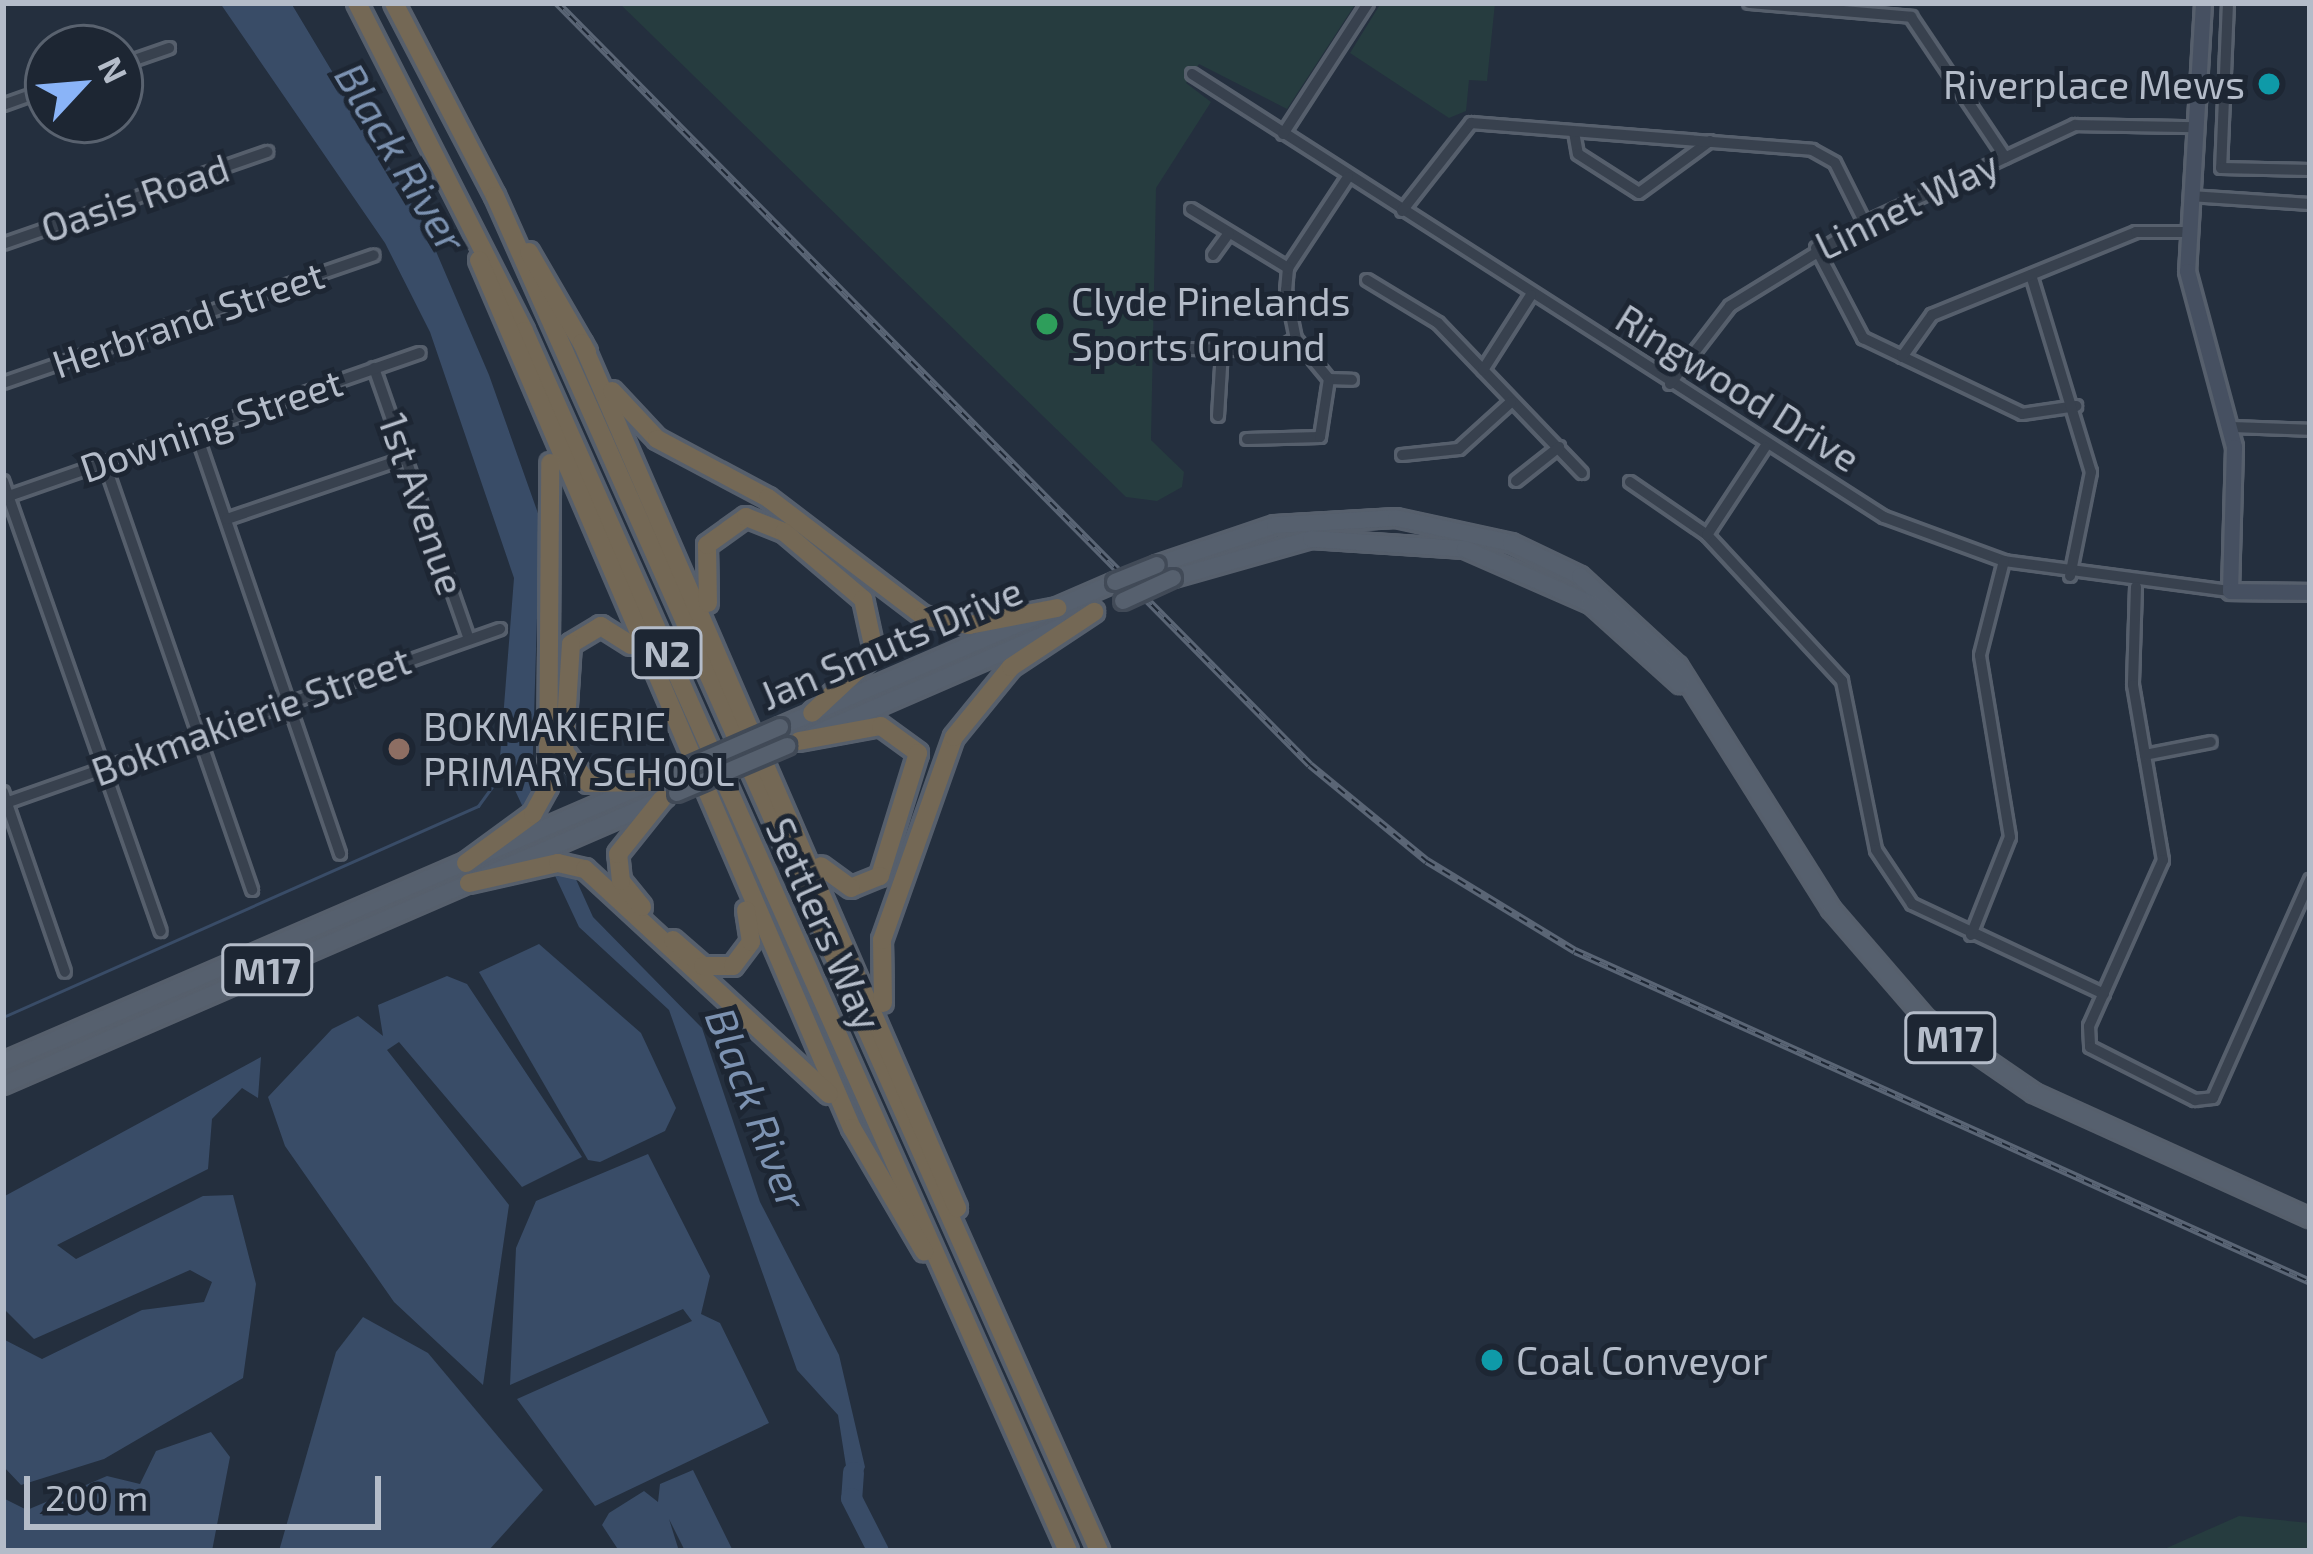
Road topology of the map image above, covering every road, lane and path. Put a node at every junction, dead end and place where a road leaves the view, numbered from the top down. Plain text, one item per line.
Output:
1 (357, 3) edge
2 (394, 3) edge
3 (1368, 3) edge
4 (1749, 3) edge
5 (2203, 3) edge
6 (2228, 3) edge
7 (170, 48) dead end
8 (144, 57) edge
9 (1192, 74) dead end
10 (2192, 127) junction
11 (1574, 132) junction
12 (1283, 134) junction
13 (1710, 142) junction
14 (267, 152) dead end
15 (2005, 157) junction
16 (2310, 170) edge
17 (1348, 177) junction
18 (495, 196) junction
19 (2190, 196) junction
20 (2310, 204) edge
21 (1191, 208) dead end
22 (1402, 211) junction
23 (467, 217) junction
24 (1865, 223) junction
25 (2188, 232) junction
26 (1228, 233) junction
27 (3, 244) edge
28 (1816, 248) junction
29 (374, 255) dead end
30 (1213, 255) dead end
31 (1288, 268) junction
32 (2031, 275) junction
33 (1366, 280) dead end
34 (1532, 295) junction
35 (1296, 339) junction
36 (582, 343) junction
37 (1190, 349) dead end
38 (1222, 350) junction
39 (420, 353) dead end
40 (1902, 357) junction
41 (374, 368) junction
42 (1483, 370) junction
43 (1329, 379) junction
44 (1352, 380) dead end
45 (3, 382) edge
46 (1670, 384) junction
47 (1511, 402) junction
48 (2076, 406) junction
49 (1218, 416) dead end
50 (541, 423) junction
51 (2230, 427) junction
52 (195, 430) junction
53 (2310, 430) edge
54 (1247, 439) dead end
55 (1558, 447) junction
56 (1765, 447) junction
57 (1402, 455) dead end
58 (406, 458) junction
59 (104, 462) junction
60 (1582, 473) dead end
61 (3, 481) edge
62 (1516, 481) dead end
63 (1630, 482) dead end
64 (6, 497) edge
65 (226, 519) junction
66 (1707, 535) junction
67 (2004, 561) junction
68 (2070, 575) junction
69 (2136, 587) junction
70 (2230, 591) junction
71 (2310, 592) edge
72 (1057, 608) junction
73 (1094, 613) junction
74 (500, 629) dead end
75 (469, 639) junction
76 (647, 669) junction
77 (731, 676) junction
78 (288, 703) junction
79 (812, 713) junction
80 (1708, 716) junction
81 (200, 736) junction
82 (2211, 742) dead end
83 (793, 743) junction
84 (2145, 755) junction
85 (104, 769) junction
86 (665, 787) junction
87 (4, 800) edge
88 (531, 845) junction
89 (807, 848) junction
90 (340, 854) dead end
91 (731, 859) junction
92 (467, 873) junction
93 (2310, 880) edge
94 (252, 890) dead end
95 (161, 931) dead end
96 (1971, 935) junction
97 (65, 972) dead end
98 (2104, 994) junction
99 (892, 1040) junction
100 (3, 1062) edge
101 (3, 1084) edge
102 (852, 1128) junction
103 (2310, 1218) edge
104 (980, 1278) junction
105 (962, 1311) junction
106 (1068, 1551) edge
107 (1099, 1551) edge

1 - 23 highway, Settlers Way / N2
2 - 18 highway, Settlers Way / N2
3 - 12 street
4 - 15 street
5 - 10 street
6 - 16 street
7 - 8 street
9 - 12 street, Ringwood Drive
10 - 15 street, Linnet Way
10 - 19 street
11 - 13 street
11 - 13 street
11 - 22 street
12 - 17 street, Ringwood Drive
13 - 24 street
14 - 27 street, Oasis Road
15 - 24 street, Linnet Way
17 - 22 street, Ringwood Drive
17 - 31 street
18 - 36 highway
18 - 104 highway, Settlers Way / N2
19 - 20 street
19 - 25 street
21 - 26 street
22 - 34 street, Ringwood Drive
23 - 50 highway
23 - 105 highway, Settlers Way / N2
24 - 28 street, Linnet Way
25 - 32 street
25 - 51 street
26 - 30 street
26 - 31 street
28 - 40 street
28 - 46 street, Linnet Way
29 - 45 street, Herbrand Street
31 - 35 street
32 - 40 street
32 - 48 street
33 - 42 street
34 - 42 street
34 - 46 street, Ringwood Drive
35 - 38 street
35 - 43 street
36 - 72 highway
36 - 77 highway
37 - 38 street
38 - 49 street
39 - 41 street, Downing Street
40 - 48 street
41 - 52 street, Downing Street
41 - 58 street, 1st Avenue
42 - 47 street
43 - 44 street
43 - 54 street
46 - 56 street, Ringwood Drive
47 - 55 street
47 - 57 street
48 - 68 street
50 - 76 highway
50 - 88 highway
51 - 53 street
51 - 70 street
52 - 59 street, Downing Street
52 - 65 street
55 - 60 street
55 - 62 street
56 - 66 street
56 - 67 street, Ringwood Drive
58 - 65 street
58 - 75 street, 1st Avenue
59 - 64 street, Downing Street
59 - 81 street
61 - 64 street
63 - 66 street
64 - 85 street
65 - 78 street
66 - 96 street
67 - 68 street, Ringwood Drive
67 - 96 street
68 - 69 street, Ringwood Drive
69 - 70 street, Ringwood Drive
69 - 84 street
70 - 71 street, Ringwood Drive
72 - 79 main road, Jan Smuts Drive / M17
72 - 80 main road, Jan Smuts Drive / M17, bridge
73 - 80 main road, Jan Smuts Drive / M17, bridge
73 - 83 main road, Jan Smuts Drive / M17
73 - 99 highway
74 - 75 street, Bokmakierie Street
75 - 78 street, Bokmakierie Street
76 - 86 highway
76 - 91 highway
77 - 79 highway
77 - 89 highway
78 - 81 street, Bokmakierie Street
78 - 90 street
79 - 86 main road, Jan Smuts Drive / M17, bridge
80 - 103 main road, Jan Smuts Drive / M17
81 - 85 street, Bokmakierie Street
81 - 94 street
82 - 84 street
83 - 86 main road, Jan Smuts Drive / M17, bridge
83 - 89 highway
84 - 98 street
85 - 87 street, Bokmakierie Street
85 - 95 street
86 - 88 main road, Jan Smuts Drive / M17
86 - 91 highway
87 - 97 street
88 - 92 highway
88 - 92 highway
88 - 102 highway
89 - 99 highway
91 - 102 highway
92 - 100 main road, M17
92 - 101 main road, M17
93 - 98 street
96 - 98 street
99 - 104 highway
102 - 105 highway
104 - 107 highway, Settlers Way / N2
105 - 106 highway, Settlers Way / N2

